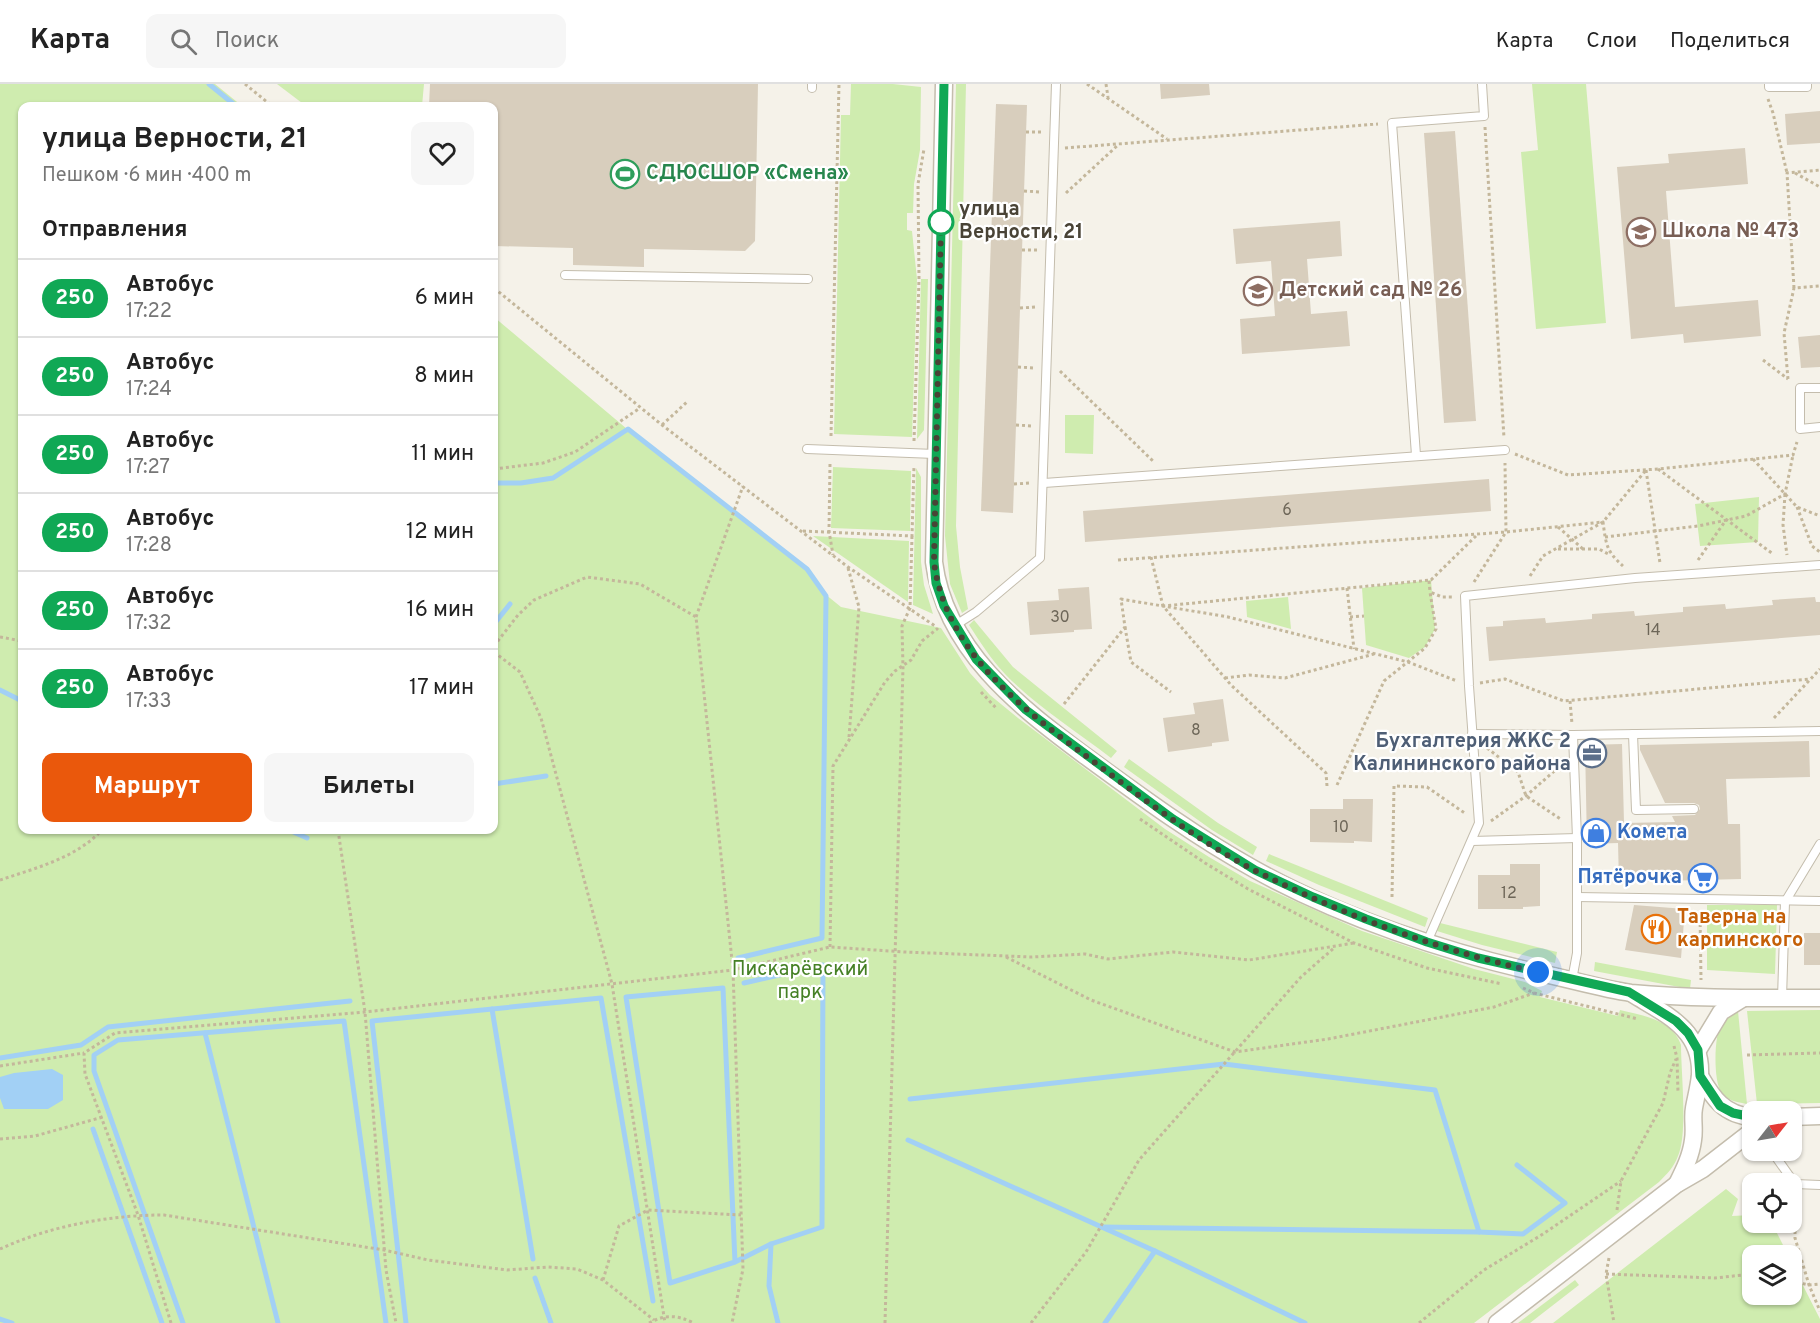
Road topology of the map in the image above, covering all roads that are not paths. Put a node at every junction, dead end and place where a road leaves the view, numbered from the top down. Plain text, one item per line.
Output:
1 (944, 84) edge
2 (1056, 84) edge
3 (1482, 84) edge
4 (1769, 84) edge
5 (1807, 84) edge
6 (565, 275) dead end
7 (808, 279) dead end
8 (1820, 388) edge
9 (1820, 427) edge
10 (807, 449) dead end
11 (1505, 450) road end
12 (935, 454) junction
13 (1416, 455) junction
14 (1044, 483) junction
15 (1820, 565) edge
16 (946, 627) junction
17 (1820, 731) edge
18 (1633, 734) junction
19 (1472, 735) junction
20 (1573, 735) junction
21 (1694, 809) dead end
22 (1577, 833) junction
23 (1474, 837) junction
24 (1820, 844) edge
25 (1577, 897) junction
26 (1820, 901) edge
27 (1785, 902) junction
28 (1427, 942) junction
29 (1572, 980) junction
30 (1629, 992) junction
31 (1782, 998) junction
32 (1820, 998) edge
33 (1742, 999) junction
34 (1698, 1050) junction
35 (1700, 1076) junction
36 (1742, 1115) edge
37 (1820, 1116) edge
38 (1802, 1117) edge
39 (1742, 1139) edge
40 (1779, 1161) edge
41 (1677, 1184) junction
42 (1820, 1185) edge
43 (1497, 1323) edge

1 - 12 street
2 - 14 lane
3 - 13 lane
4 - 5 lane
6 - 7 lane
8 - 9 lane
10 - 12 lane
11 - 13 lane
12 - 16 street
13 - 14 lane
14 - 16 lane
15 - 19 lane
16 - 28 street
17 - 18 lane
18 - 20 lane
18 - 21 lane
19 - 20 lane
19 - 23 lane
20 - 22 lane
22 - 23 lane
22 - 25 lane
23 - 28 lane
24 - 27 lane
25 - 27 lane
25 - 29 lane
26 - 27 lane
27 - 31 lane
28 - 29 street
29 - 30 street
30 - 33 street
30 - 34 street
31 - 32 street
31 - 33 street
33 - 34 street
34 - 35 street
35 - 36 street
35 - 41 street
37 - 38 street
39 - 41 street
40 - 42 lane
41 - 43 street

